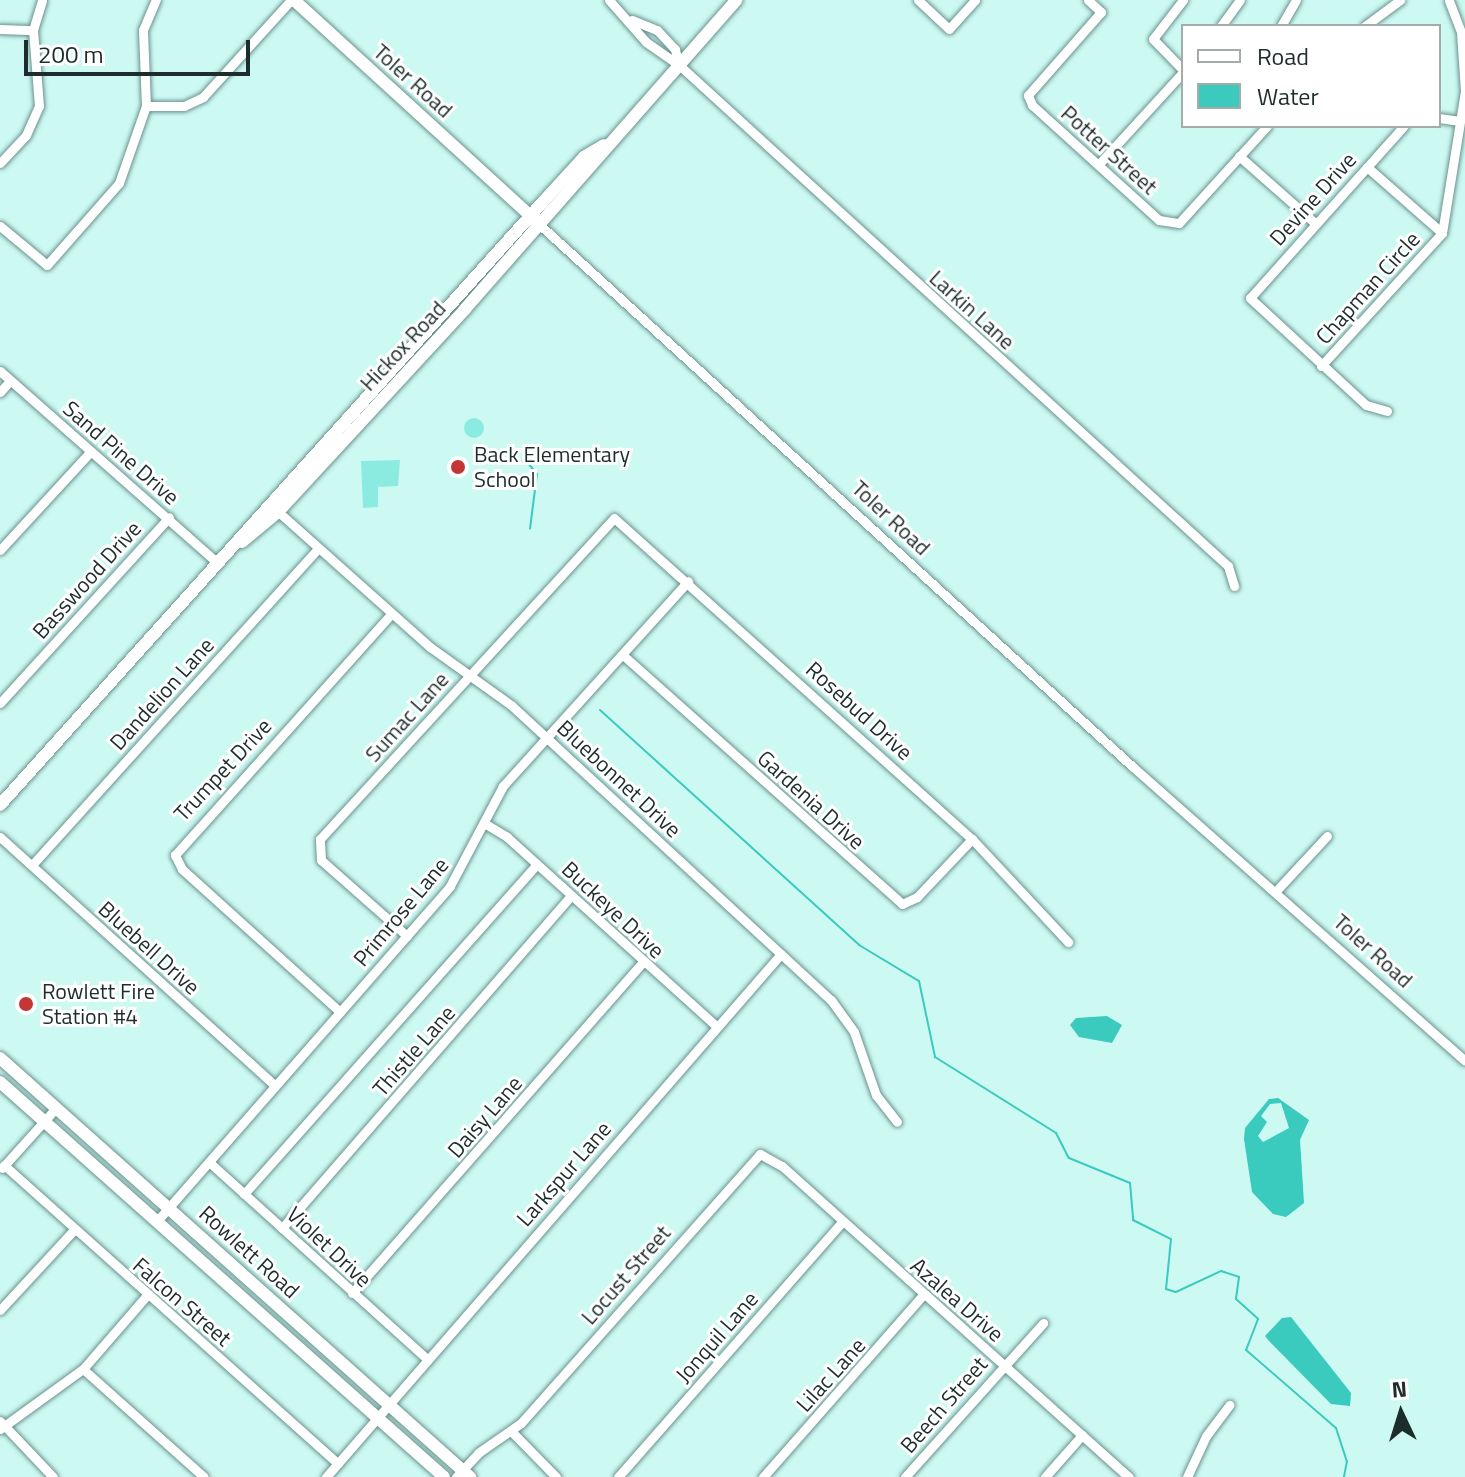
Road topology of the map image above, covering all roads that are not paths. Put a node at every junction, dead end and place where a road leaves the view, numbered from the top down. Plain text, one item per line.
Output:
1 (42, 0) edge
2 (156, 0) edge
3 (293, 0) edge
4 (609, 0) edge
5 (736, 0) edge
6 (918, 0) edge
7 (975, 0) edge
8 (1088, 0) edge
9 (1183, 0) edge
10 (1240, 0) edge
11 (1296, 0) edge
12 (1400, 0) edge
13 (1449, 0) edge
14 (628, 18) junction
15 (1222, 24) edge
16 (1282, 24) edge
17 (1368, 24) edge
18 (0, 29) edge
19 (33, 30) junction
20 (678, 64) junction
21 (1181, 69) edge
22 (1181, 73) edge
23 (146, 106) junction
24 (1441, 118) edge
25 (1460, 121) junction
26 (1265, 128) edge
27 (1402, 128) edge
28 (1239, 156) junction
29 (0, 163) edge
30 (1099, 164) junction
31 (1367, 167) junction
32 (535, 220) junction
33 (1315, 223) junction
34 (0, 226) edge
35 (1442, 233) junction
36 (406, 363) junction
37 (1321, 366) junction
38 (0, 371) edge
39 (388, 373) junction
40 (10, 381) junction
41 (0, 392) edge
42 (1387, 411) dead end
43 (343, 442) junction
44 (91, 451) junction
45 (268, 502) junction
46 (278, 512) junction
47 (169, 517) junction
48 (614, 518) joint
49 (318, 548) junction
50 (0, 550) edge
51 (218, 563) junction
52 (688, 581) junction
53 (1234, 586) dead end
54 (391, 614) junction
55 (624, 656) junction
56 (470, 674) junction
57 (0, 703) edge
58 (547, 737) junction
59 (0, 805) edge
60 (484, 823) junction
61 (1327, 836) dead end
62 (0, 837) edge
63 (972, 839) junction
64 (537, 864) junction
65 (32, 865) junction
66 (1276, 891) junction
67 (571, 896) junction
68 (407, 936) junction
69 (1068, 942) dead end
70 (781, 954) junction
71 (643, 962) junction
72 (339, 1011) junction
73 (717, 1027) junction
74 (0, 1058) edge
75 (1465, 1061) edge
76 (0, 1082) edge
77 (274, 1085) junction
78 (56, 1108) junction
79 (44, 1120) junction
80 (897, 1122) dead end
81 (760, 1154) joint
82 (209, 1162) junction
83 (2, 1167) edge
84 (244, 1194) junction
85 (170, 1207) junction
86 (157, 1221) junction
87 (842, 1222) junction
88 (282, 1228) junction
89 (73, 1231) junction
90 (352, 1293) junction
91 (147, 1295) junction
92 (923, 1295) junction
93 (0, 1310) edge
94 (1043, 1323) dead end
95 (426, 1358) junction
96 (1004, 1365) junction
97 (83, 1369) junction
98 (388, 1405) junction
99 (1229, 1405) dead end
100 (377, 1419) junction
101 (1, 1426) edge
102 (512, 1432) junction
103 (1082, 1435) junction
104 (338, 1464) junction
105 (463, 1475) edge
106 (53, 1477) edge
107 (204, 1477) edge
108 (326, 1477) edge
109 (444, 1477) edge
110 (556, 1477) edge
111 (618, 1477) edge
112 (763, 1477) edge
113 (905, 1477) edge
114 (1045, 1477) edge
115 (1129, 1477) edge
116 (1187, 1477) edge

1 - 19 street
2 - 23 street
3 - 23 street
3 - 32 street, Toler Road
4 - 14 street
5 - 20 street, Hickox Road
6 - 7 street
8 - 30 street, Potter Street
9 - 21 street
10 - 15 street
11 - 16 street
12 - 17 street
13 - 25 street, Chapman Circle
14 - 20 street
14 - 20 street
18 - 19 street
19 - 29 street
20 - 32 street, Hickox Road
20 - 53 street, Larkin Lane
22 - 30 street
23 - 34 street
24 - 25 street
25 - 35 street, Chapman Circle
26 - 28 street
27 - 31 street, Devine Drive
28 - 30 street, Potter Street
28 - 33 street
31 - 33 street, Devine Drive
31 - 35 street
32 - 36 street, Hickox Road
32 - 66 street, Toler Road
33 - 37 street, Devine Drive
35 - 37 street, Chapman Circle
36 - 39 street, Hickox Road
36 - 43 street, Hickox Road
37 - 42 street
38 - 40 street, Sand Pine Drive
39 - 43 street
39 - 45 street, Hickox Road
40 - 41 street
40 - 44 street, Sand Pine Drive
43 - 46 street, Hickox Road
44 - 47 street, Sand Pine Drive
44 - 50 street
45 - 46 street, Bluebonnet Drive
45 - 51 street, Hickox Road
46 - 49 street, Bluebonnet Drive
46 - 51 street, Hickox Road
47 - 51 street, Sand Pine Drive
47 - 57 street, Basswood Drive
48 - 52 street, Rosebud Drive
48 - 56 street, Sumac Lane
49 - 54 street, Bluebonnet Drive
49 - 65 street, Dandelion Lane
51 - 59 street, Hickox Road
52 - 55 street, Primrose Lane
52 - 63 street, Rosebud Drive
54 - 56 street, Bluebonnet Drive
54 - 72 street, Trumpet Drive
55 - 58 street, Primrose Lane
55 - 63 street, Gardenia Drive
56 - 58 street, Bluebonnet Drive
56 - 68 street, Sumac Lane
58 - 60 street, Primrose Lane
58 - 70 street, Bluebonnet Drive
60 - 64 street, Buckeye Drive
60 - 68 street, Primrose Lane
61 - 66 street
62 - 65 street, Bluebell Drive
63 - 69 street, Rosebud Drive
64 - 67 street, Buckeye Drive
64 - 84 street
65 - 77 street, Bluebell Drive
66 - 75 street, Toler Road
67 - 71 street, Buckeye Drive
67 - 88 street, Thistle Lane
68 - 72 street, Primrose Lane
70 - 73 street, Larkspur Lane
70 - 80 street, Bluebonnet Drive
71 - 73 street, Buckeye Drive
71 - 90 street, Daisy Lane
72 - 77 street, Primrose Lane
73 - 95 street, Larkspur Lane
74 - 78 street, Rowlett Road
76 - 79 street, Rowlett Road
77 - 82 street, Primrose Lane
78 - 79 street
78 - 85 street, Rowlett Road
79 - 83 street
79 - 86 street, Rowlett Road
81 - 87 street, Azalea Drive
81 - 102 street, Locust Street
82 - 84 street, Violet Drive
82 - 85 street, Primrose Lane
83 - 89 street, Falcon Street
84 - 88 street, Violet Drive
85 - 86 street, Primrose Lane
85 - 98 street, Rowlett Road
86 - 100 street, Rowlett Road
87 - 92 street, Azalea Drive
87 - 111 street, Jonquil Lane
88 - 90 street, Violet Drive
89 - 91 street, Falcon Street
89 - 93 street
90 - 95 street, Violet Drive
91 - 97 street
91 - 104 street, Falcon Street
92 - 96 street, Azalea Drive
92 - 112 street, Lilac Lane
94 - 96 street, Beech Street
95 - 98 street, Larkspur Lane
96 - 103 street, Azalea Drive
96 - 113 street, Beech Street
97 - 101 street
97 - 107 street
98 - 100 street, Larkspur Lane
98 - 105 street, Rowlett Road
99 - 116 street
100 - 104 street, Larkspur Lane
100 - 109 street, Rowlett Road
101 - 106 street
102 - 105 street
102 - 110 street
103 - 114 street
103 - 115 street, Azalea Drive
104 - 108 street, Larkspur Lane

